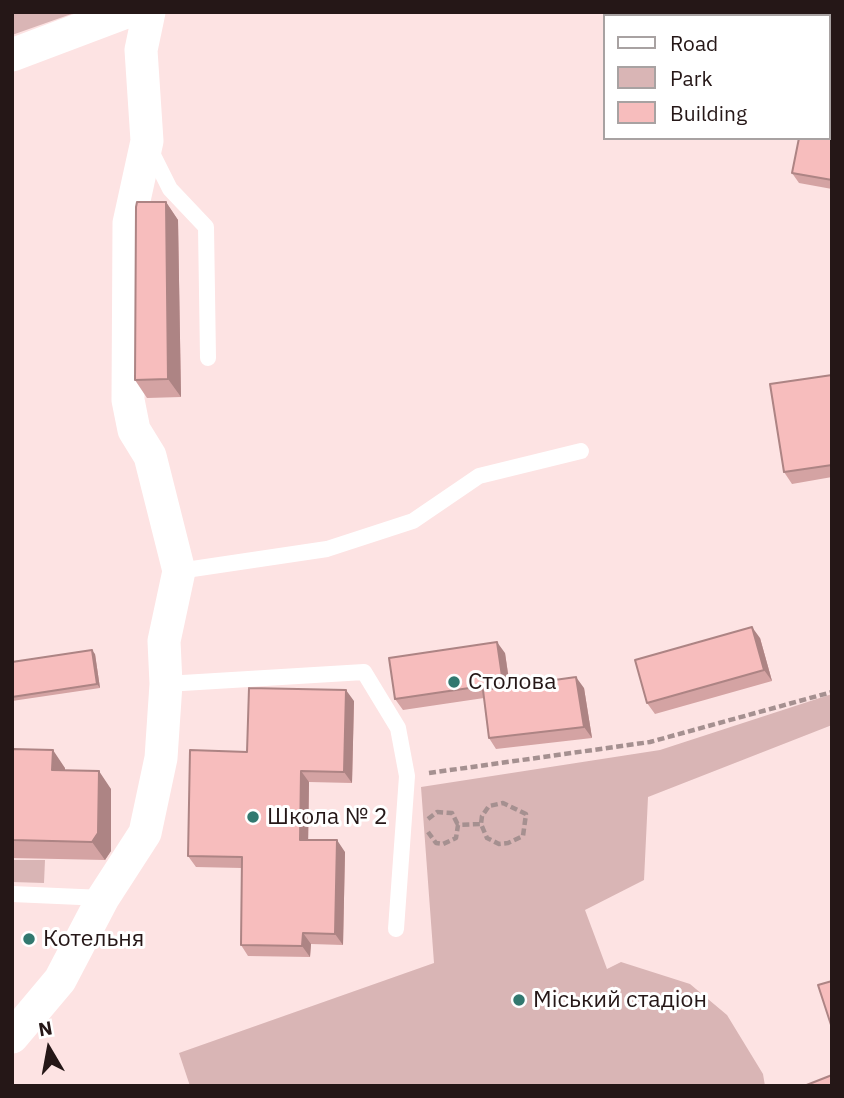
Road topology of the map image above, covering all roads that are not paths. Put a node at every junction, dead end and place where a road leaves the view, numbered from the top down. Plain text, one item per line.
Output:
1 (127, 12) edge
2 (149, 12) edge
3 (12, 55) edge
4 (147, 142) junction
5 (208, 358) dead end
6 (581, 451) dead end
7 (179, 570) junction
8 (166, 684) junction
9 (12, 894) edge
10 (103, 898) junction
11 (396, 929) dead end
12 (12, 1037) edge

1 - 3 street
2 - 4 street
4 - 5 lane
4 - 7 street
6 - 7 lane
7 - 8 street
8 - 10 street
8 - 11 lane
9 - 10 lane
10 - 12 street

